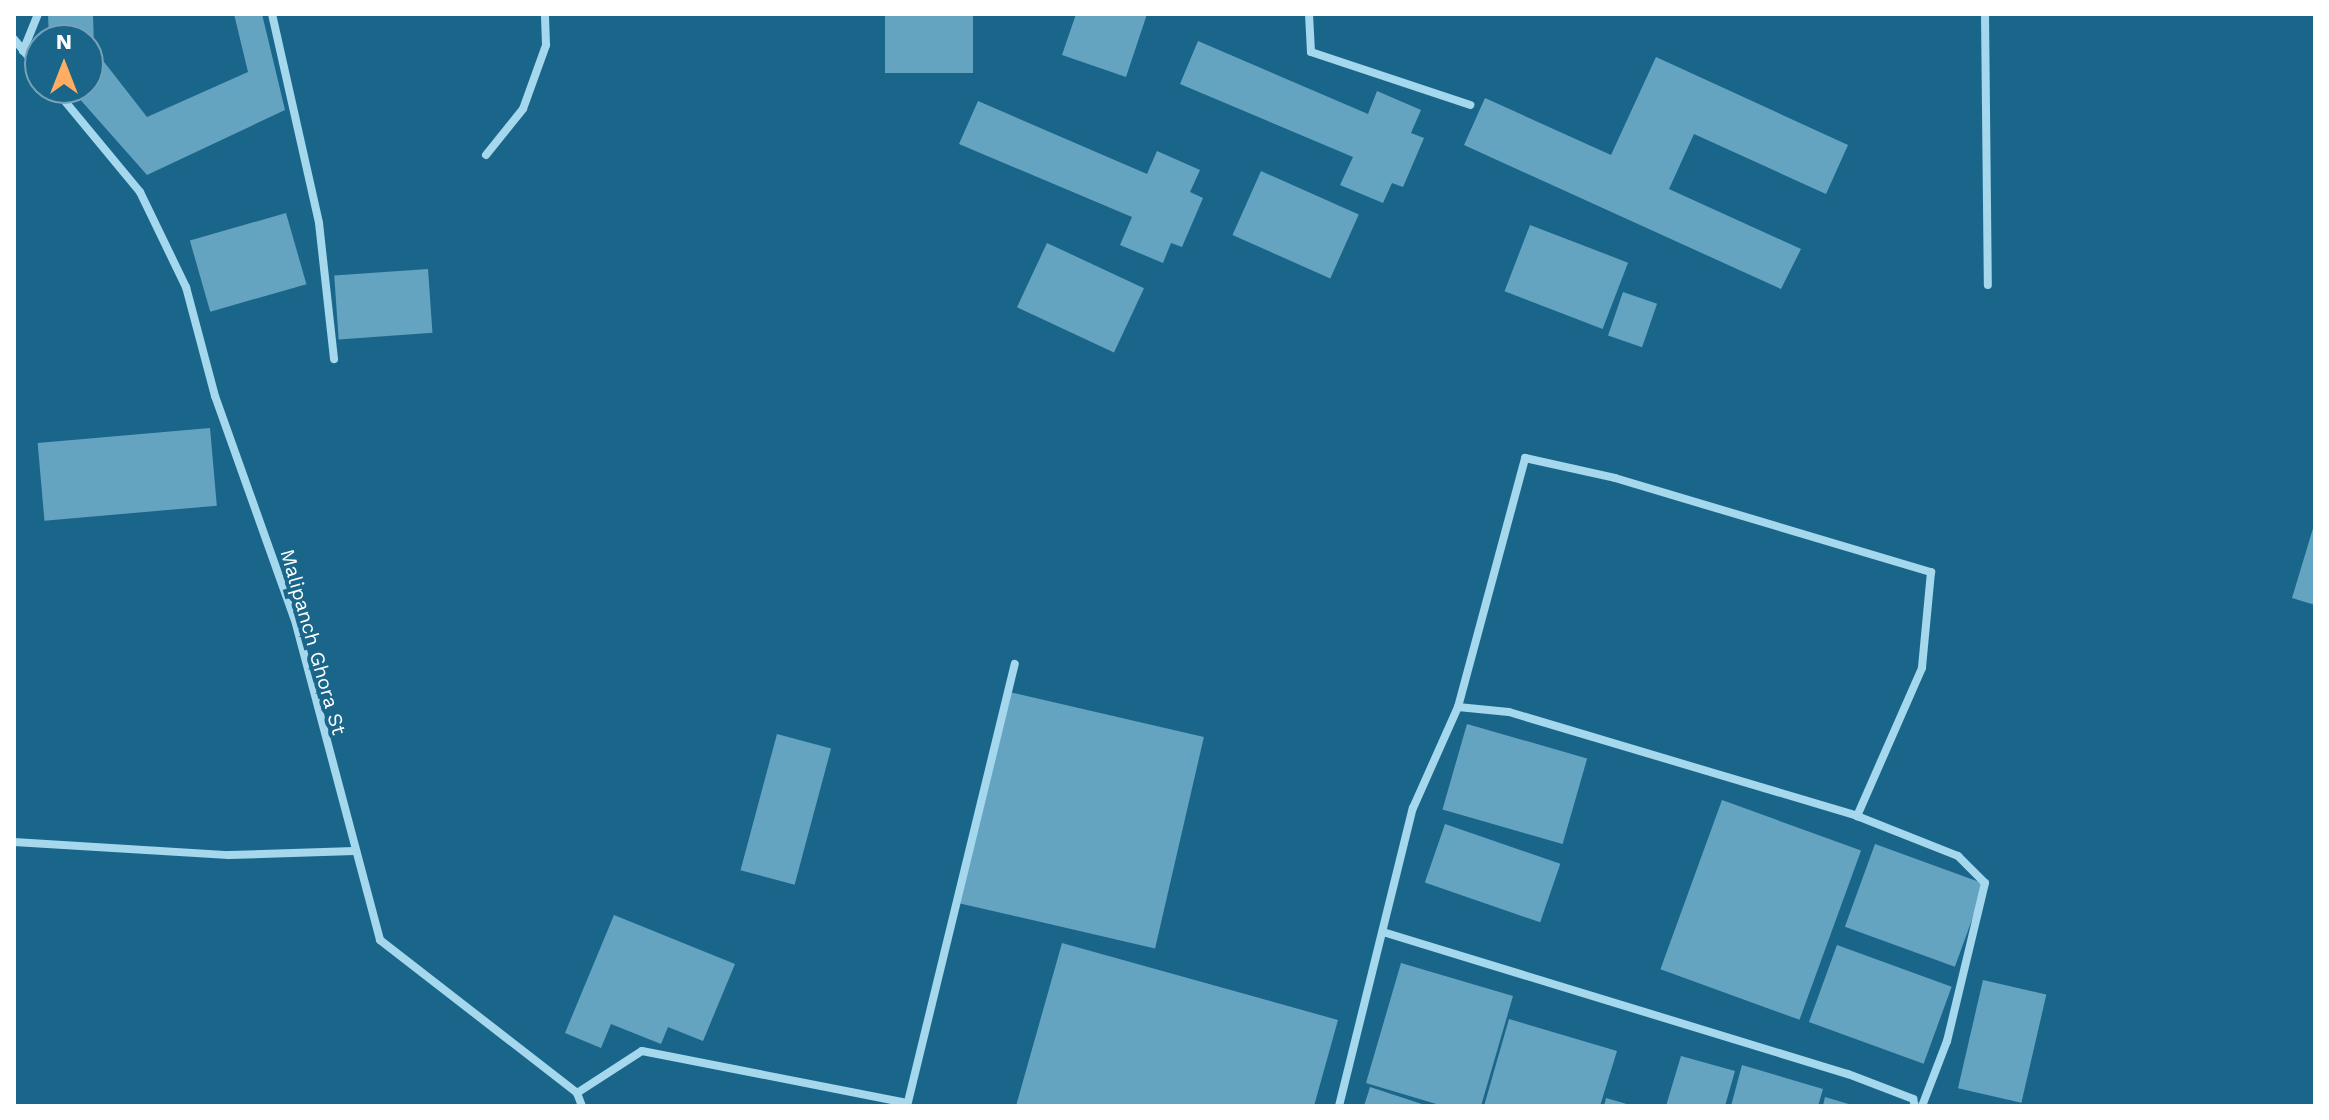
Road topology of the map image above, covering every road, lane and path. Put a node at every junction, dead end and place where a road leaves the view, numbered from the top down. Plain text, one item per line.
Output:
1 (38, 14) edge
2 (272, 14) edge
3 (545, 14) edge
4 (1309, 14) edge
5 (1985, 14) edge
6 (14, 39) edge
7 (23, 51) joint
8 (67, 104) edge
9 (1470, 105) dead end
10 (486, 155) dead end
11 (1988, 285) dead end
12 (334, 359) dead end
13 (1015, 664) dead end
14 (1458, 707) junction
15 (1857, 816) junction
16 (14, 842) edge
17 (354, 851) junction
18 (1383, 932) junction
19 (577, 1093) junction
20 (907, 1105) edge
21 (582, 1106) edge
22 (1339, 1106) edge
23 (1915, 1106) edge
24 (1922, 1106) edge

1 - 7 street
2 - 12 street
3 - 10 street
4 - 9 street
5 - 11 street
6 - 7 street
8 - 17 street, Malipanch Ghora St
13 - 20 street
14 - 15 street
14 - 15 street
14 - 18 street
15 - 24 street
16 - 17 street
17 - 19 street, Malipanch Ghora St
18 - 22 street
18 - 23 street
19 - 20 street
19 - 21 street

